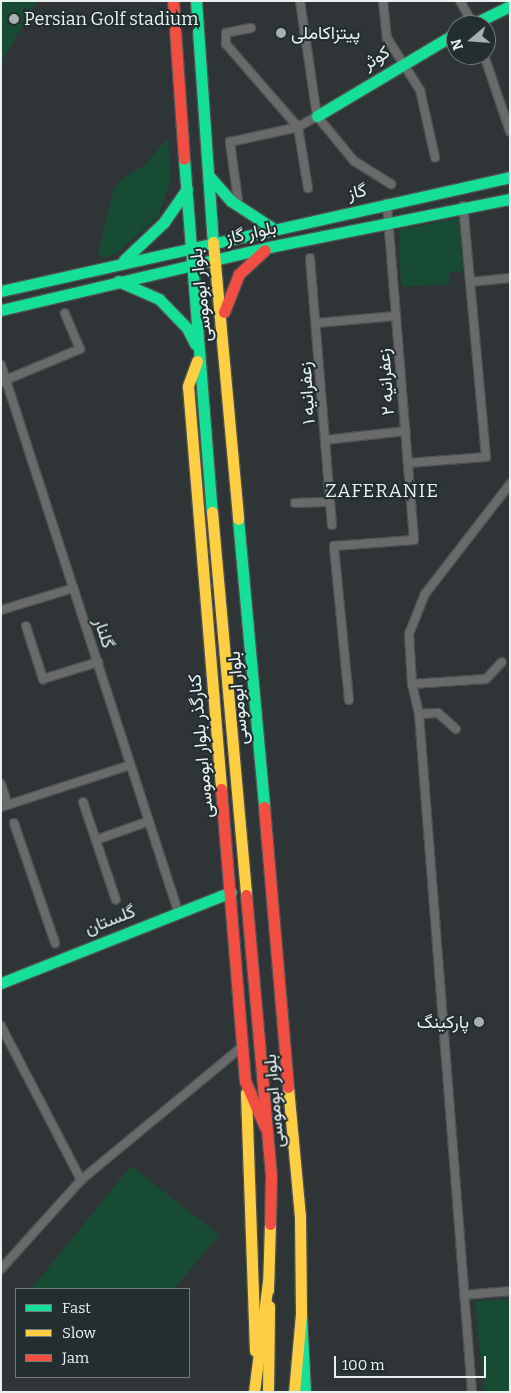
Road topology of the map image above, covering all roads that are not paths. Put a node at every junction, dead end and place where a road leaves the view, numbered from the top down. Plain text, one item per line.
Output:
1 (173, 1) edge
2 (196, 1) edge
3 (300, 1) edge
4 (383, 1) edge
5 (460, 1) edge
6 (510, 6) edge
7 (468, 15) edge
8 (492, 15) edge
9 (251, 28) dead end
10 (446, 38) edge
11 (405, 61) junction
12 (487, 65) edge
13 (318, 116) junction
14 (298, 127) junction
15 (510, 132) edge
16 (435, 157) dead end
17 (210, 177) junction
18 (510, 178) edge
19 (391, 184) dead end
20 (308, 188) dead end
21 (187, 189) junction
22 (510, 199) edge
23 (238, 200) dead end
24 (387, 204) junction
25 (463, 206) junction
26 (389, 222) junction
27 (274, 229) junction
28 (213, 242) junction
29 (190, 247) junction
30 (269, 247) junction
31 (310, 258) dead end
32 (215, 259) junction
33 (120, 263) junction
34 (191, 265) junction
35 (510, 278) edge
36 (118, 281) junction
37 (470, 282) junction
38 (1, 291) edge
39 (1, 310) edge
40 (65, 313) dead end
41 (396, 316) junction
42 (222, 318) junction
43 (316, 322) junction
44 (198, 353) junction
45 (1, 365) edge
46 (4, 381) edge
47 (405, 431) junction
48 (325, 440) junction
49 (408, 463) junction
50 (510, 484) edge
51 (330, 502) junction
52 (295, 503) dead end
53 (214, 525) junction
54 (332, 525) dead end
55 (202, 550) junction
56 (74, 588) junction
57 (1, 610) edge
58 (26, 626) dead end
59 (225, 655) junction
60 (98, 662) junction
61 (502, 662) dead end
62 (412, 684) junction
63 (213, 686) junction
64 (349, 700) dead end
65 (419, 714) junction
66 (456, 729) dead end
67 (130, 765) junction
68 (1, 784) edge
69 (83, 802) dead end
70 (5, 806) edge
71 (149, 821) junction
72 (14, 823) dead end
73 (96, 840) junction
74 (231, 892) junction
75 (116, 900) dead end
76 (178, 911) junction
77 (55, 943) dead end
78 (1, 983) edge
79 (1, 1026) edge
80 (243, 1046) junction
81 (245, 1081) junction
82 (267, 1131) junction
83 (81, 1180) junction
84 (1, 1269) edge
85 (268, 1281) junction
86 (510, 1291) edge
87 (464, 1296) junction
88 (301, 1314) junction
89 (256, 1379) junction
90 (254, 1392) edge
91 (268, 1392) edge
92 (294, 1392) edge
93 (304, 1392) edge
94 (472, 1392) edge

1 - 21 main road, بلوار ابوموسی
2 - 17 main road, بلوار ابوموسی
3 - 13 street
4 - 11 street
5 - 7 street
6 - 8 main road
9 - 14 street
10 - 11 main road, کوثر
11 - 13 main road, کوثر
11 - 16 street
12 - 15 street
13 - 14 street
13 - 19 street
14 - 20 street
14 - 23 street
17 - 27 main road
17 - 28 main road, بلوار ابوموسی
18 - 24 main road, گاز
21 - 29 main road, بلوار ابوموسی
21 - 33 main road
22 - 25 main road, بلوار گاز
24 - 26 street, زعفرانیه ۲
24 - 27 main road, گاز
25 - 26 main road, بلوار گاز
25 - 37 street
26 - 30 main road, بلوار گاز
26 - 41 street, زعفرانیه ۲
27 - 28 main road, گاز
28 - 29 main road, بلوار گاز
28 - 32 main road, بلوار ابوموسی
29 - 33 main road, بلوار گاز
29 - 34 main road, بلوار ابوموسی
30 - 32 main road, بلوار گاز
30 - 42 main road
31 - 43 street, زعفرانیه ۱
32 - 34 main road, بلوار گاز
32 - 42 main road, بلوار ابوموسی
33 - 38 main road, بلوار گاز
34 - 36 main road, بلوار گاز
34 - 44 main road, بلوار ابوموسی
35 - 37 street
36 - 39 main road, بلوار گاز
36 - 44 main road
37 - 49 street
40 - 46 street
41 - 43 street
41 - 47 street, زعفرانیه ۲
42 - 88 main road, بلوار ابوموسی
43 - 48 street, زعفرانیه ۱
44 - 53 main road, بلوار ابوموسی
44 - 55 main road, کنارگذر بلوار ابوموسی
45 - 46 street, گلنار
46 - 56 street, گلنار
47 - 48 street
47 - 49 street, زعفرانیه ۲
48 - 51 street, زعفرانیه ۱
49 - 64 street, زعفرانیه ۲
50 - 62 street
51 - 52 street
51 - 54 street, زعفرانیه ۱
53 - 55 main road
53 - 59 main road, بلوار ابوموسی
55 - 63 main road, کنارگذر بلوار ابوموسی
56 - 57 street
56 - 60 street, گلنار
58 - 60 street
59 - 63 main road
59 - 82 main road, بلوار ابوموسی
60 - 67 street, گلنار
61 - 62 street
62 - 65 street
63 - 74 main road, کنارگذر بلوار ابوموسی
65 - 66 street
65 - 87 street
67 - 70 street
67 - 71 street, گلنار
68 - 70 street
69 - 73 street
71 - 73 street
71 - 76 street, گلنار
72 - 77 street
73 - 75 street
74 - 76 main road, گلستان
74 - 80 main road, کنارگذر بلوار ابوموسی
76 - 78 main road, گلستان
79 - 83 street
80 - 81 main road, کنارگذر بلوار ابوموسی
80 - 83 street
81 - 82 main road, کنارگذر بلوار ابوموسی
81 - 89 main road
82 - 85 main road, بلوار ابوموسی
83 - 84 street
85 - 89 main road
85 - 91 main road, بلوار ابوموسی
86 - 87 street
87 - 94 street
88 - 92 main road, بلوار ابوموسی
88 - 93 main road
89 - 90 main road

